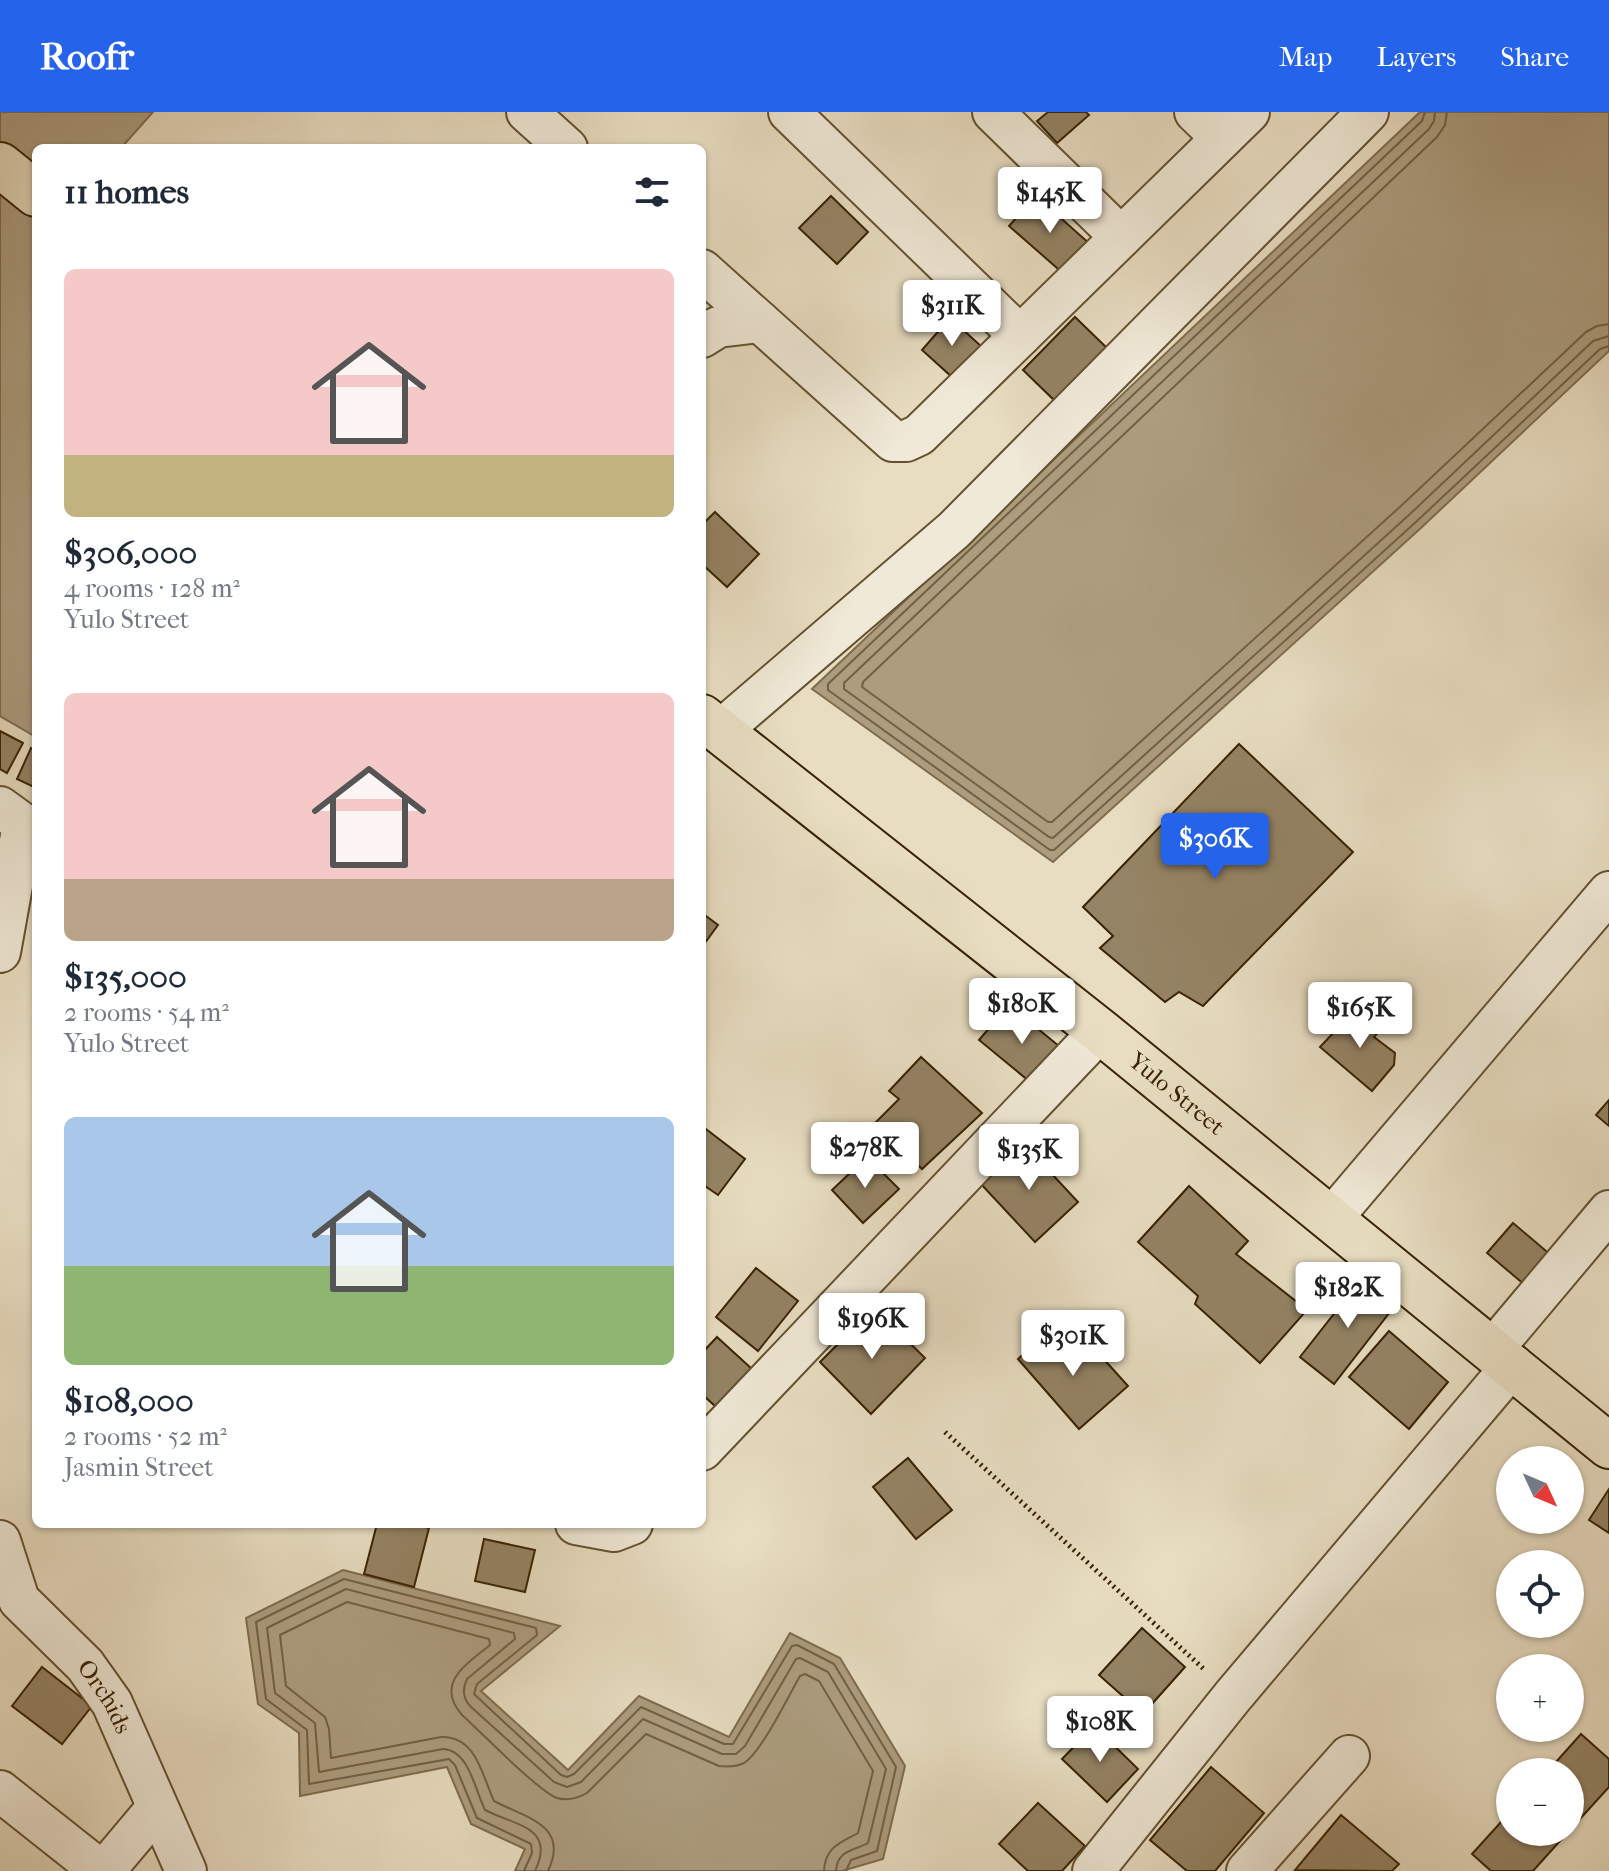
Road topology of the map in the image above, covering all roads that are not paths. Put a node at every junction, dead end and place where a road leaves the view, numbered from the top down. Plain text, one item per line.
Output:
1 (527, 112) edge
2 (789, 112) edge
3 (993, 112) edge
4 (1368, 112) edge
5 (1222, 121) edge
6 (563, 144) edge
7 (0, 165) edge
8 (32, 191) edge
9 (1121, 237) junction
10 (706, 274) edge
11 (760, 322) junction
12 (706, 334) edge
13 (1020, 336) junction
14 (711, 724) edge
15 (8, 812) edge
16 (1609, 892) edge
17 (0, 952) edge
18 (1100, 1031) junction
19 (1609, 1211) edge
20 (1331, 1219) junction
21 (1503, 1357) junction
22 (707, 1437) edge
23 (1607, 1441) edge
24 (598, 1528) edge
25 (622, 1528) edge
26 (0, 1541) edge
27 (9, 1593) edge
28 (1349, 1756) dead end
29 (0, 1791) edge
30 (157, 1808) junction
31 (1266, 1865) edge
32 (102, 1871) edge
33 (186, 1871) edge
34 (1093, 1871) edge

1 - 6 street
2 - 13 street
3 - 9 street
4 - 14 street
5 - 9 street
7 - 8 main road
9 - 13 street
10 - 11 street
11 - 12 street
11 - 13 street
14 - 18 main road, Yulo Street
15 - 17 street
16 - 20 street
18 - 20 main road, Yulo Street
18 - 22 street
19 - 21 street
20 - 21 main road, Yulo Street
21 - 23 main road, Yulo Street
21 - 34 street
24 - 25 street
26 - 27 street, Orchids
27 - 30 street, Orchids
28 - 31 street
29 - 32 street
30 - 32 street
30 - 33 street, Orchids

